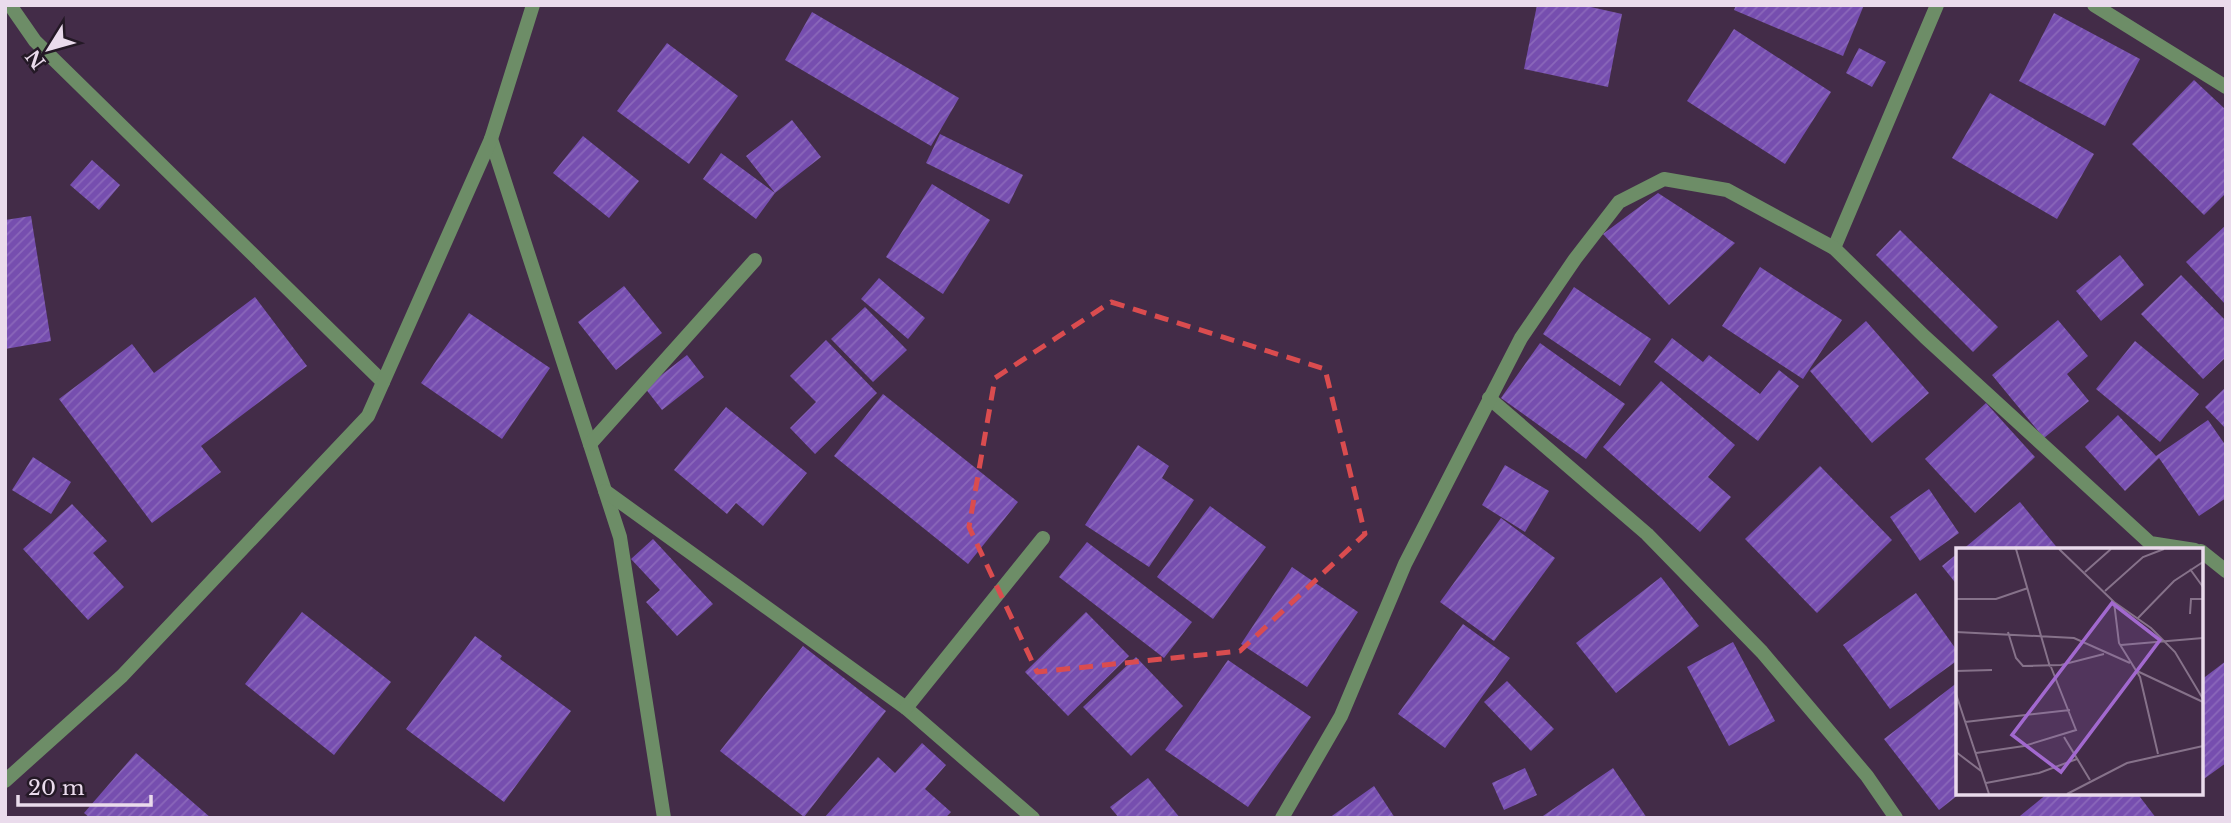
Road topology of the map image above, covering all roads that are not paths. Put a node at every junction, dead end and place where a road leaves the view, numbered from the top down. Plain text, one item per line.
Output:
1 (10, 5) edge
2 (1937, 5) edge
3 (2094, 5) edge
4 (531, 7) edge
5 (2226, 87) edge
6 (491, 139) junction
7 (1834, 248) junction
8 (755, 260) dead end
9 (383, 382) junction
10 (1489, 398) junction
11 (590, 444) junction
12 (605, 491) junction
13 (1043, 538) dead end
14 (2180, 548) edge
15 (2203, 553) edge
16 (2226, 571) edge
17 (906, 708) junction
18 (5, 781) edge
19 (664, 818) edge
20 (1033, 818) edge
21 (1282, 818) edge
22 (1896, 818) edge

1 - 9 street
2 - 7 street
3 - 5 street
4 - 6 street
6 - 9 street
6 - 11 street
7 - 10 street
7 - 14 street
8 - 11 street
9 - 18 street
10 - 21 street
10 - 22 street
11 - 12 street
12 - 17 street
12 - 19 street
13 - 17 street
15 - 16 street
17 - 20 street

